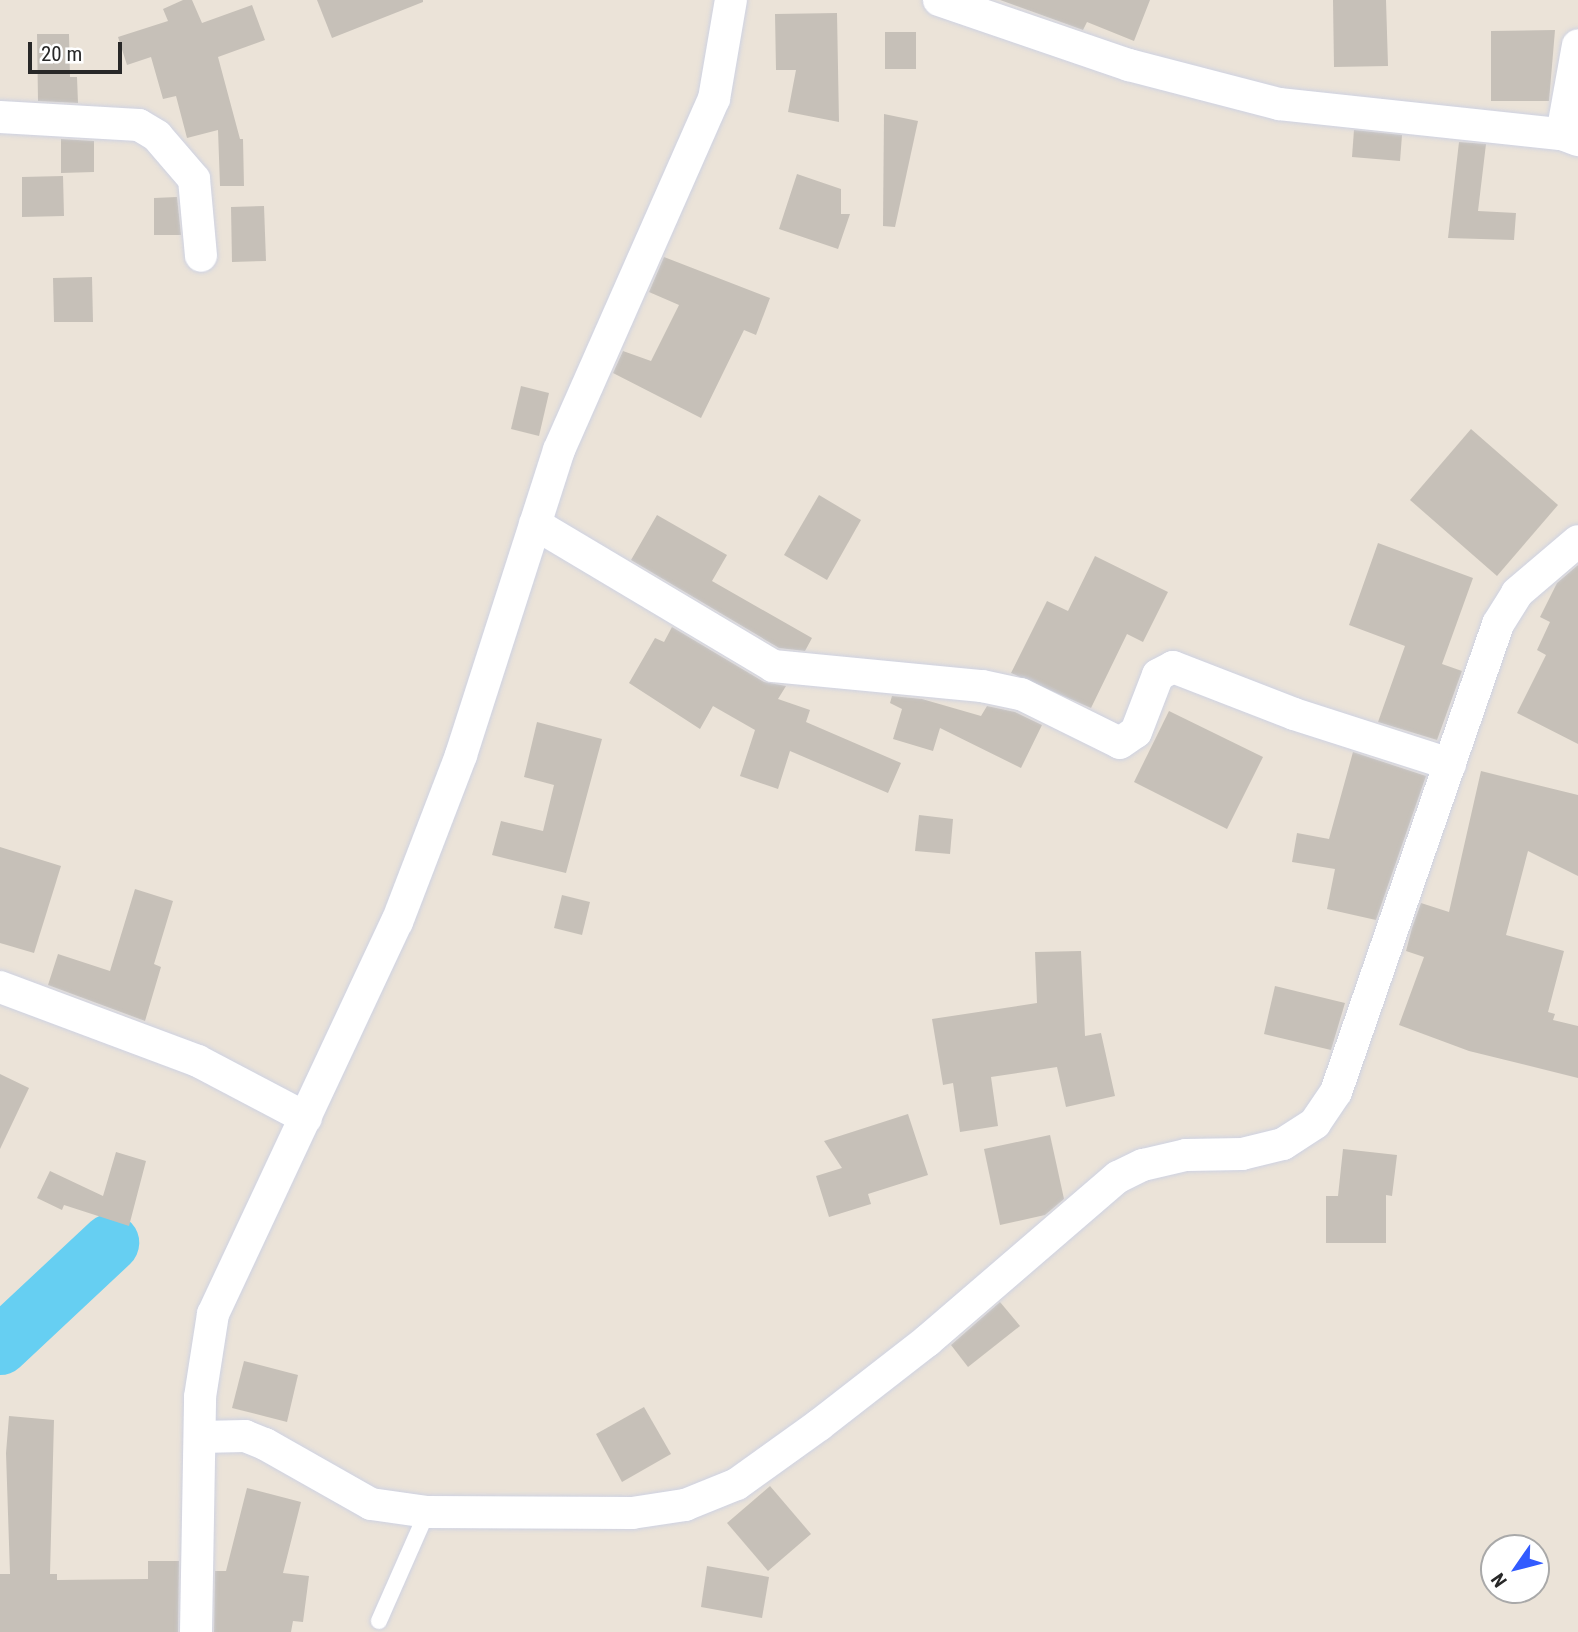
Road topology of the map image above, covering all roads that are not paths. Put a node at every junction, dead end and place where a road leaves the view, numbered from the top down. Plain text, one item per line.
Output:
1 (732, 0) edge
2 (939, 0) edge
3 (1578, 44) edge
4 (0, 117) edge
5 (1570, 137) edge
6 (201, 256) dead end
7 (535, 524) junction
8 (1578, 541) edge
9 (1450, 764) junction
10 (0, 987) edge
11 (306, 1118) junction
12 (200, 1437) junction
13 (427, 1512) junction
14 (379, 1621) dead end
15 (196, 1632) edge

1 - 7 street
2 - 5 street
3 - 5 street
4 - 6 street
7 - 9 street
7 - 11 street
8 - 9 street
9 - 13 street
10 - 11 street
11 - 12 street
12 - 13 street
12 - 15 street
13 - 14 lane

